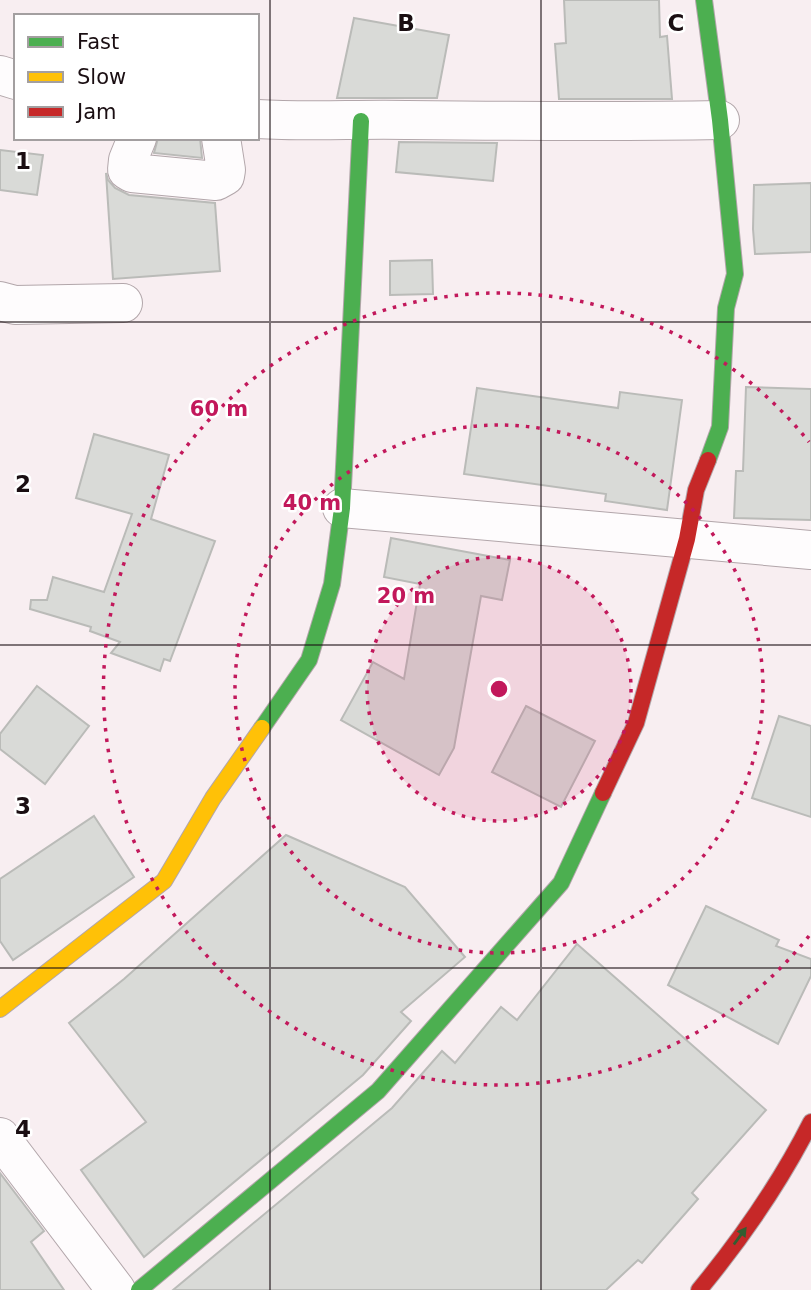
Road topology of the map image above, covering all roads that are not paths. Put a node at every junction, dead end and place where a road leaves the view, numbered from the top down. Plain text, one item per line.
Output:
1 (704, 0) edge
2 (259, 119) edge
3 (720, 120) junction
4 (361, 121) junction
5 (136, 140) edge
6 (221, 140) edge
7 (0, 301) edge
8 (123, 303) dead end
9 (342, 508) junction
10 (687, 539) junction
11 (811, 550) edge
12 (0, 1009) edge
13 (811, 1122) edge
14 (0, 1137) edge
15 (116, 1290) edge
16 (139, 1290) edge
17 (699, 1290) edge

1 - 3 street
2 - 4 street
3 - 4 street
3 - 10 street
4 - 9 street
5 - 6 street
7 - 8 street
9 - 10 street
9 - 12 street
10 - 11 street
10 - 16 street
17 -> 13 street
14 - 15 street

